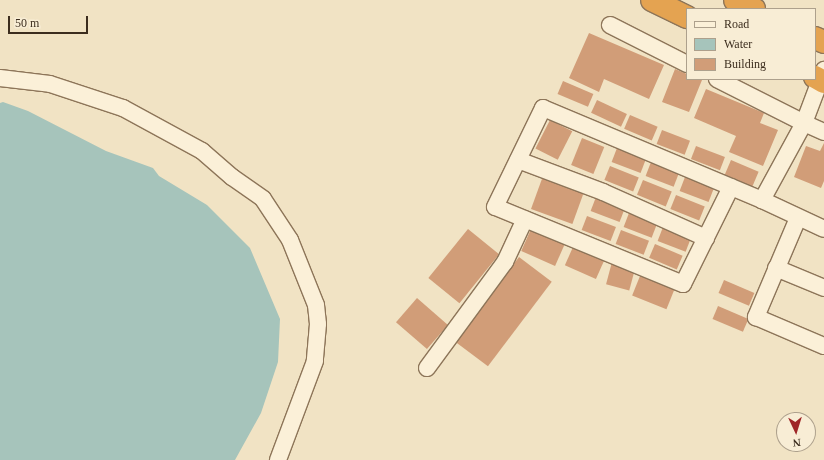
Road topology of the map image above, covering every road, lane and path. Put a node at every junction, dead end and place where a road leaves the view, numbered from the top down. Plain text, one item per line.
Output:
1 (652, 0) edge
2 (735, 0) edge
3 (752, 8) edge
4 (686, 17) edge
5 (610, 25) dead end
6 (686, 63) edge
7 (821, 77) edge
8 (0, 78) edge
9 (719, 80) edge
10 (804, 123) junction
11 (824, 132) edge
12 (518, 160) junction
13 (731, 187) junction
14 (762, 200) junction
15 (798, 218) junction
16 (526, 219) junction
17 (824, 230) edge
18 (706, 238) junction
19 (776, 268) junction
20 (824, 288) edge
21 (824, 346) edge
22 (427, 368) dead end
23 (278, 460) edge

1 - 4 highway
2 - 3 highway
5 - 6 street
7 - 10 street
8 - 23 street
9 - 10 street
10 - 11 street
10 - 14 street
12 - 13 street
12 - 16 street
12 - 18 street
13 - 14 street
13 - 18 street
14 - 15 street
15 - 17 street
15 - 19 street
16 - 18 street
16 - 22 street
19 - 20 street
19 - 21 street

